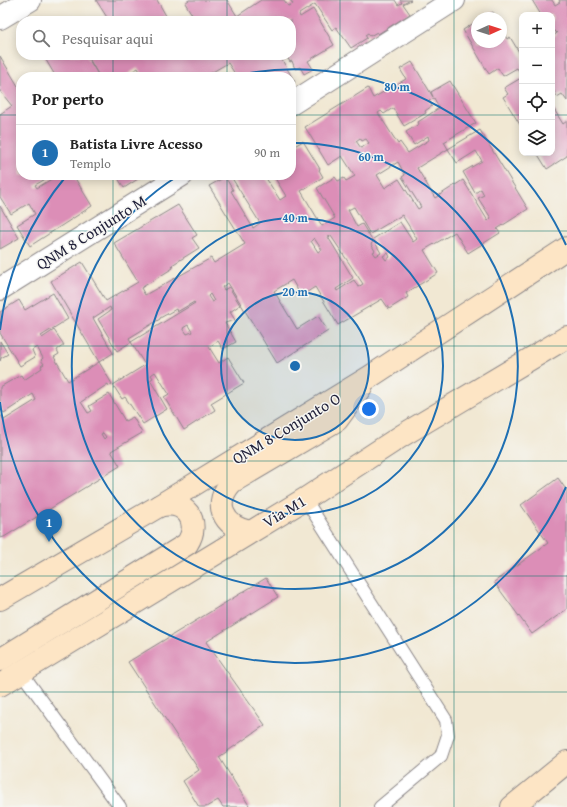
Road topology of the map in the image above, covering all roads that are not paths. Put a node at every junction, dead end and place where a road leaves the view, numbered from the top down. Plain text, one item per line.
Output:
1 (30, 0) edge
2 (454, 0) edge
3 (0, 18) edge
4 (296, 101) edge
5 (174, 180) edge
6 (567, 248) edge
7 (0, 289) edge
8 (567, 337) edge
9 (368, 378) junction
10 (305, 499) junction
11 (159, 506) junction
12 (250, 532) junction
13 (0, 599) edge
14 (0, 660) edge
15 (21, 672) junction
16 (0, 685) edge
17 (567, 762) edge
18 (120, 807) edge
19 (380, 807) edge
20 (512, 807) edge

1 - 3 street
2 - 4 street
5 - 7 street, QNM 8 Conjunto M
6 - 9 main road, QNM 8 Conjunto O
8 - 10 main road, Via M1
9 - 11 main road, QNM 8 Conjunto O
9 - 12 main road
10 - 12 main road, Via M1
10 - 19 lane
11 - 13 main road, QNM 8 Conjunto O
11 - 14 main road
12 - 15 main road, Via M1
15 - 16 main road, Via M1
15 - 18 lane
17 - 20 main road

